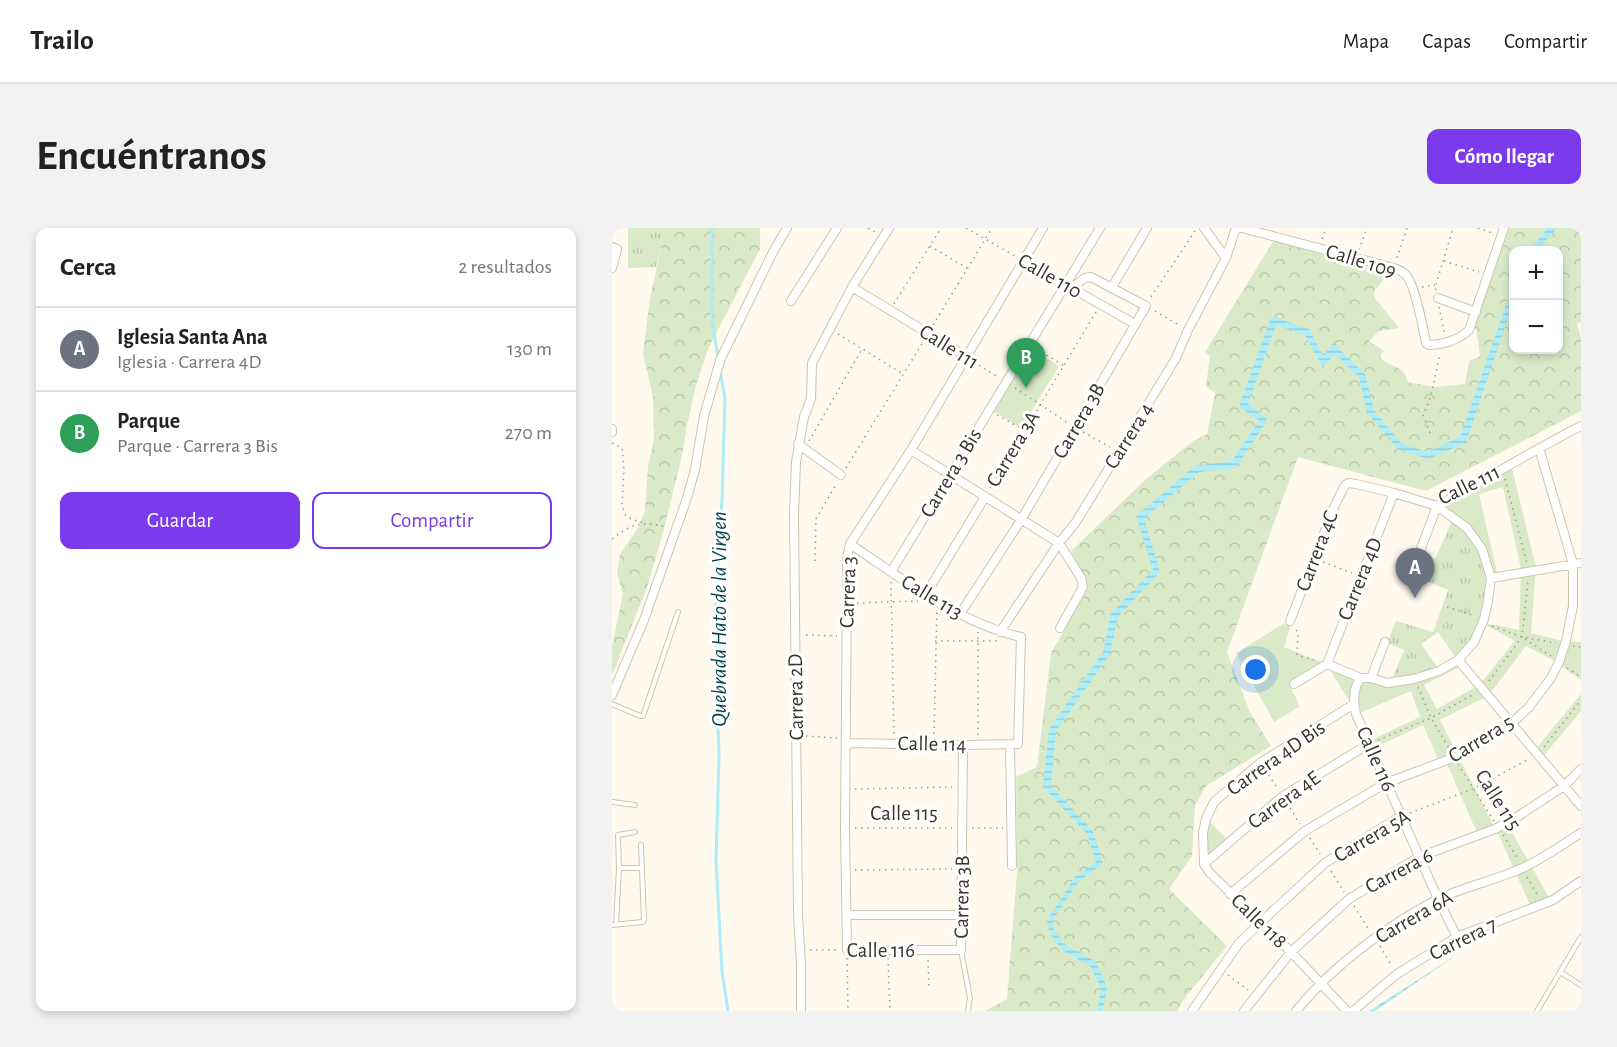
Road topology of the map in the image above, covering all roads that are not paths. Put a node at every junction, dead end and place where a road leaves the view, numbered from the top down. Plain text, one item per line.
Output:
1 (787, 228) edge
2 (837, 228) edge
3 (889, 228) edge
4 (1043, 228) edge
5 (1100, 228) edge
6 (1148, 228) edge
7 (1204, 228) edge
8 (1236, 228) edge
9 (1242, 228) edge
10 (1503, 232) edge
11 (615, 248) edge
12 (1226, 258) junction
13 (1024, 261) junction
14 (612, 268) edge
15 (1068, 286) junction
16 (852, 287) junction
17 (1112, 287) junction
18 (1437, 298) road end
19 (791, 301) dead end
20 (1146, 306) joint
21 (1476, 312) junction
22 (1135, 324) junction
23 (967, 357) junction
24 (1581, 426) edge
25 (801, 446) junction
26 (1539, 448) junction
27 (911, 450) junction
28 (841, 475) road end
29 (950, 475) junction
30 (1349, 483) joint
31 (1394, 493) junction
32 (985, 497) junction
33 (1437, 506) junction
34 (1021, 519) junction
35 (1059, 543) junction
36 (850, 544) junction
37 (1420, 551) dead end
38 (1577, 564) edge
39 (891, 572) junction
40 (1491, 578) junction
41 (926, 594) junction
42 (678, 612) dead end
43 (960, 614) junction
44 (1290, 621) road end
45 (1060, 628) dead end
46 (1000, 637) junction
47 (1385, 642) dead end
48 (1458, 660) junction
49 (1327, 664) junction
50 (1361, 678) junction
51 (1371, 678) junction
52 (1294, 684) dead end
53 (612, 695) edge
54 (612, 704) edge
55 (1354, 704) junction
56 (1512, 723) junction
57 (847, 741) junction
58 (1014, 744) junction
59 (1369, 744) junction
60 (963, 745) junction
61 (1581, 769) edge
62 (1386, 783) junction
63 (1564, 786) junction
64 (612, 802) edge
65 (635, 805) dead end
66 (1581, 806) edge
67 (1401, 816) junction
68 (635, 832) dead end
69 (1581, 833) edge
70 (641, 845) dead end
71 (1419, 857) junction
72 (1204, 864) junction
73 (1012, 866) dead end
74 (619, 868) junction
75 (641, 868) junction
76 (1581, 881) edge
77 (1230, 894) junction
78 (1438, 899) junction
79 (846, 915) junction
80 (961, 915) junction
81 (1260, 923) junction
82 (614, 924) edge
83 (1457, 938) junction
84 (1581, 938) edge
85 (847, 950) joint
86 (961, 950) junction
87 (1291, 952) junction
88 (1560, 972) junction
89 (1321, 983) junction
90 (1581, 985) edge
91 (801, 1011) edge
92 (968, 1011) edge
93 (1192, 1011) edge
94 (1244, 1011) edge
95 (1296, 1011) edge
96 (1347, 1011) edge
97 (1353, 1011) edge
98 (1537, 1011) edge

1 - 53 street
2 - 19 street
3 - 16 street, Carrera 2D
4 - 13 street, Carrera 3
5 - 15 street, Carrera 3 Bis
6 - 17 street
7 - 12 street
8 - 12 street, Carrera 4
9 - 21 street, Calle 109
10 - 21 street
11 - 14 street
12 - 35 street, Carrera 4
13 - 15 street, Calle 110
13 - 23 street, Carrera 3
15 - 17 street, Calle 110
15 - 22 street, Calle 110
15 - 29 street, Carrera 3 Bis
16 - 23 street, Calle 111
16 - 25 street, Carrera 2D
17 - 20 street, Calle 110
18 - 21 street
20 - 22 street, Carrera 3B
22 - 34 street, Carrera 3B
23 - 27 street, Carrera 3
24 - 26 street, Calle 111
25 - 28 street
25 - 91 street, Carrera 2D
26 - 33 street, Calle 111
26 - 38 street, Carrera 5
27 - 29 street
27 - 36 street, Carrera 3
29 - 32 street
29 - 39 street, Carrera 3 Bis
30 - 31 street, Calle 111
30 - 44 street, Carrera 4C
31 - 33 street, Calle 111
31 - 49 street, Carrera 4D
32 - 34 street
32 - 41 street, Carrera 3A
33 - 37 street
33 - 40 street
34 - 35 street
34 - 43 street, Carrera 3B
35 - 45 street
35 - 46 street, Carrera 4
36 - 39 street, Calle 113
36 - 57 street, Carrera 3
38 - 40 street
38 - 56 street, Carrera 5
39 - 41 street, Calle 113
40 - 48 street
41 - 43 street, Calle 113
42 - 54 lane
43 - 46 street, Calle 113
46 - 58 street, Calle 113
47 - 51 street
48 - 51 street
48 - 56 street
49 - 50 street
49 - 52 street
50 - 51 street
50 - 55 street, Calle 116
55 - 59 street, Calle 116
55 - 72 street, Carrera 4D Bis
56 - 62 street, Carrera 5
56 - 63 street
57 - 60 street, Calle 114
57 - 79 street, Carrera 3
58 - 60 street, Calle 114
58 - 73 street
59 - 62 street, Calle 116
59 - 72 street, Carrera 4E
60 - 80 street, Carrera 3B
61 - 63 street, Carrera 6
62 - 67 street, Calle 116
62 - 77 street, Carrera 5
63 - 66 street
63 - 71 street, Carrera 6
64 - 65 lane
67 - 71 street, Calle 116
67 - 81 street, Carrera 5A
68 - 74 lane
69 - 78 street, Carrera 6A
70 - 75 lane
71 - 78 street, Calle 116
71 - 87 street, Carrera 6
72 - 77 street, Calle 118
74 - 75 lane
74 - 82 lane
75 - 82 lane
76 - 83 street, Carrera 7
77 - 81 street, Calle 118
78 - 83 street, Calle 116
78 - 89 street, Carrera 6A
79 - 80 street, Calle 116
79 - 85 street, Carrera 3
80 - 86 street, Carrera 3B
81 - 87 street, Calle 118
81 - 93 street, Carrera 5A
83 - 97 street, Carrera 7
84 - 88 lane
85 - 86 street, Calle 116
86 - 92 lane, Carrera 3B
87 - 89 street, Calle 118
87 - 94 street, Carrera 6
88 - 90 lane
88 - 98 lane
89 - 95 street, Carrera 6A
89 - 96 street, Calle 118

